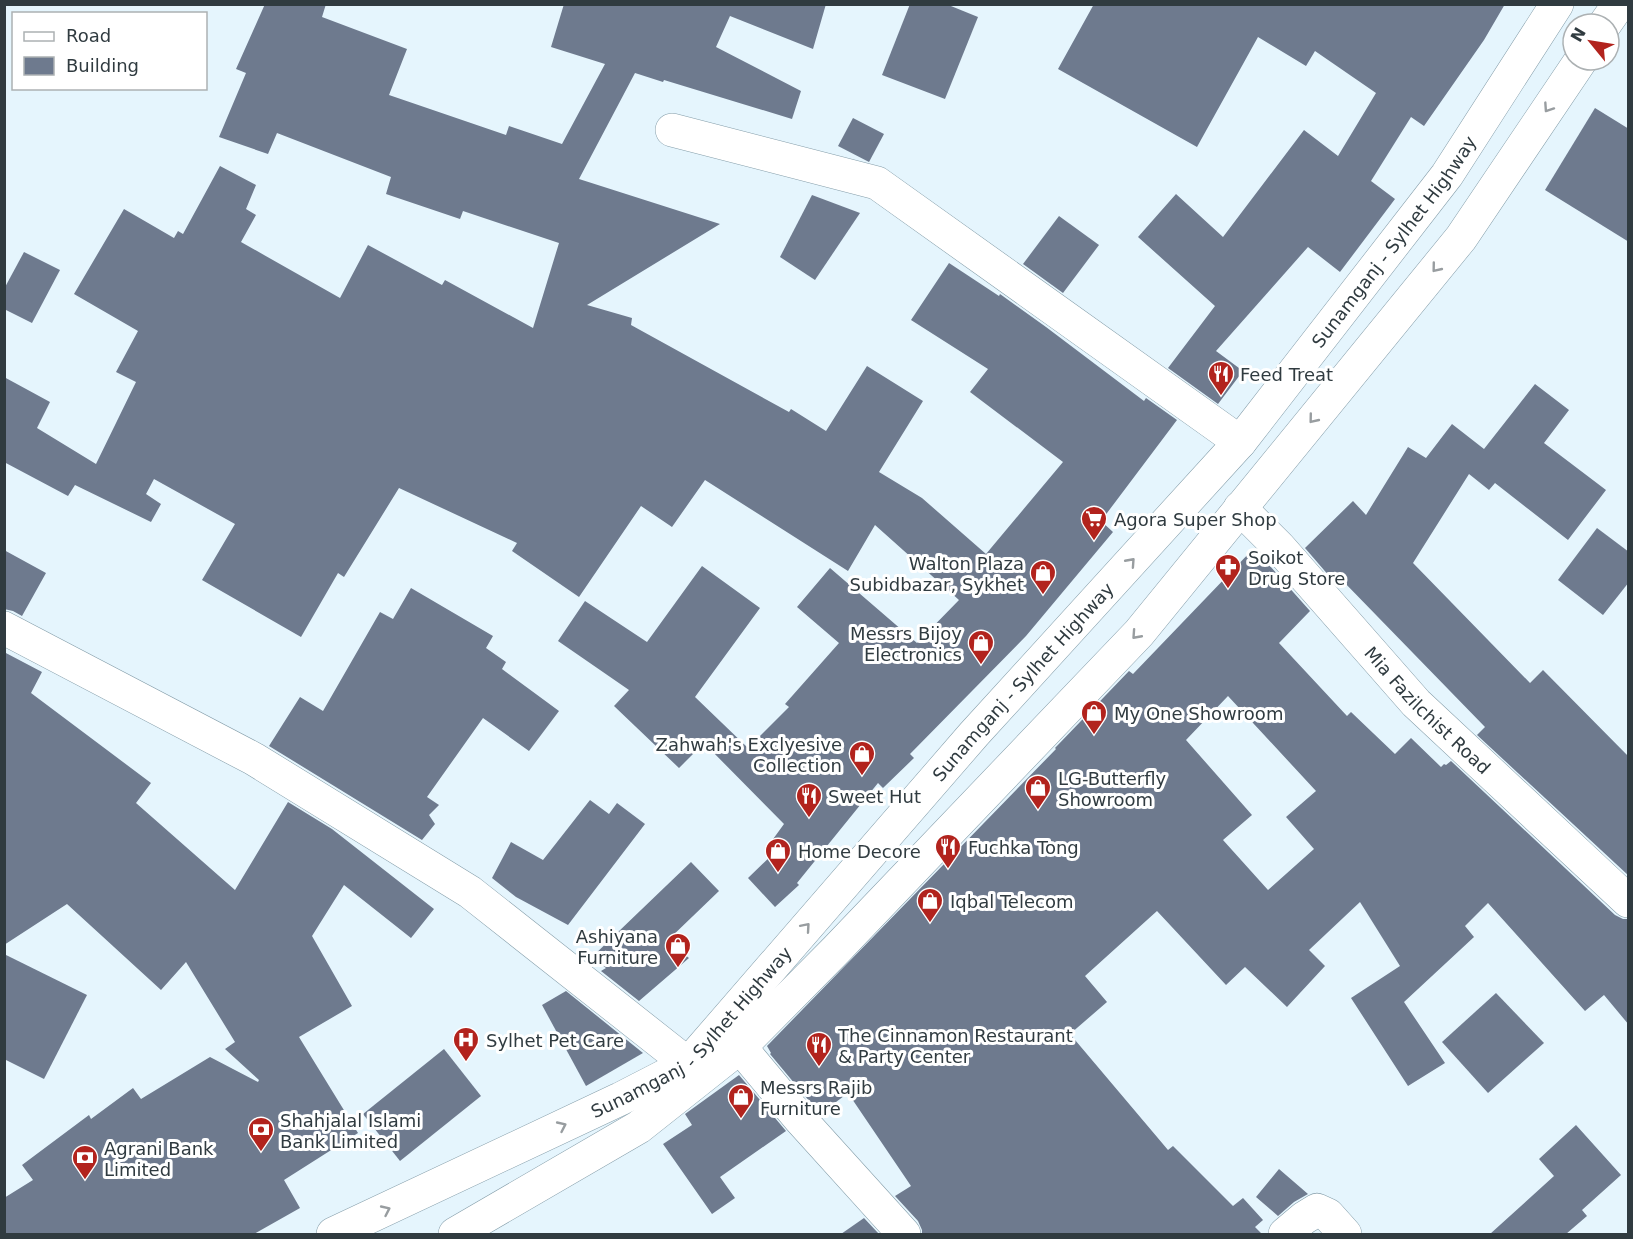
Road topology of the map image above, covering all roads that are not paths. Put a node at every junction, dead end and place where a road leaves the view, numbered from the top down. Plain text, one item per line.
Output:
1 (1557, 4) edge
2 (1573, 72) edge
3 (672, 130) dead end
4 (1240, 442) junction
5 (1240, 508) junction
6 (4, 628) edge
7 (1629, 901) edge
8 (740, 1047) junction
9 (688, 1064) junction
10 (333, 1234) edge
11 (455, 1234) edge
12 (904, 1234) edge
13 (1286, 1234) edge
14 (1345, 1234) edge

1 - 4 main road, Sunamganj - Sylhet Highway
2 -> 5 main road, Sunamganj - Sylhet Highway
3 - 4 main road
9 -> 4 main road, Sunamganj - Sylhet Highway
5 - 7 main road, Mia Fazilchist Road
5 -> 8 main road, Sunamganj - Sylhet Highway
6 - 9 main road
8 - 11 main road, Sunamganj - Sylhet Highway
8 - 12 main road
10 -> 9 main road, Sunamganj - Sylhet Highway
13 - 14 main road

